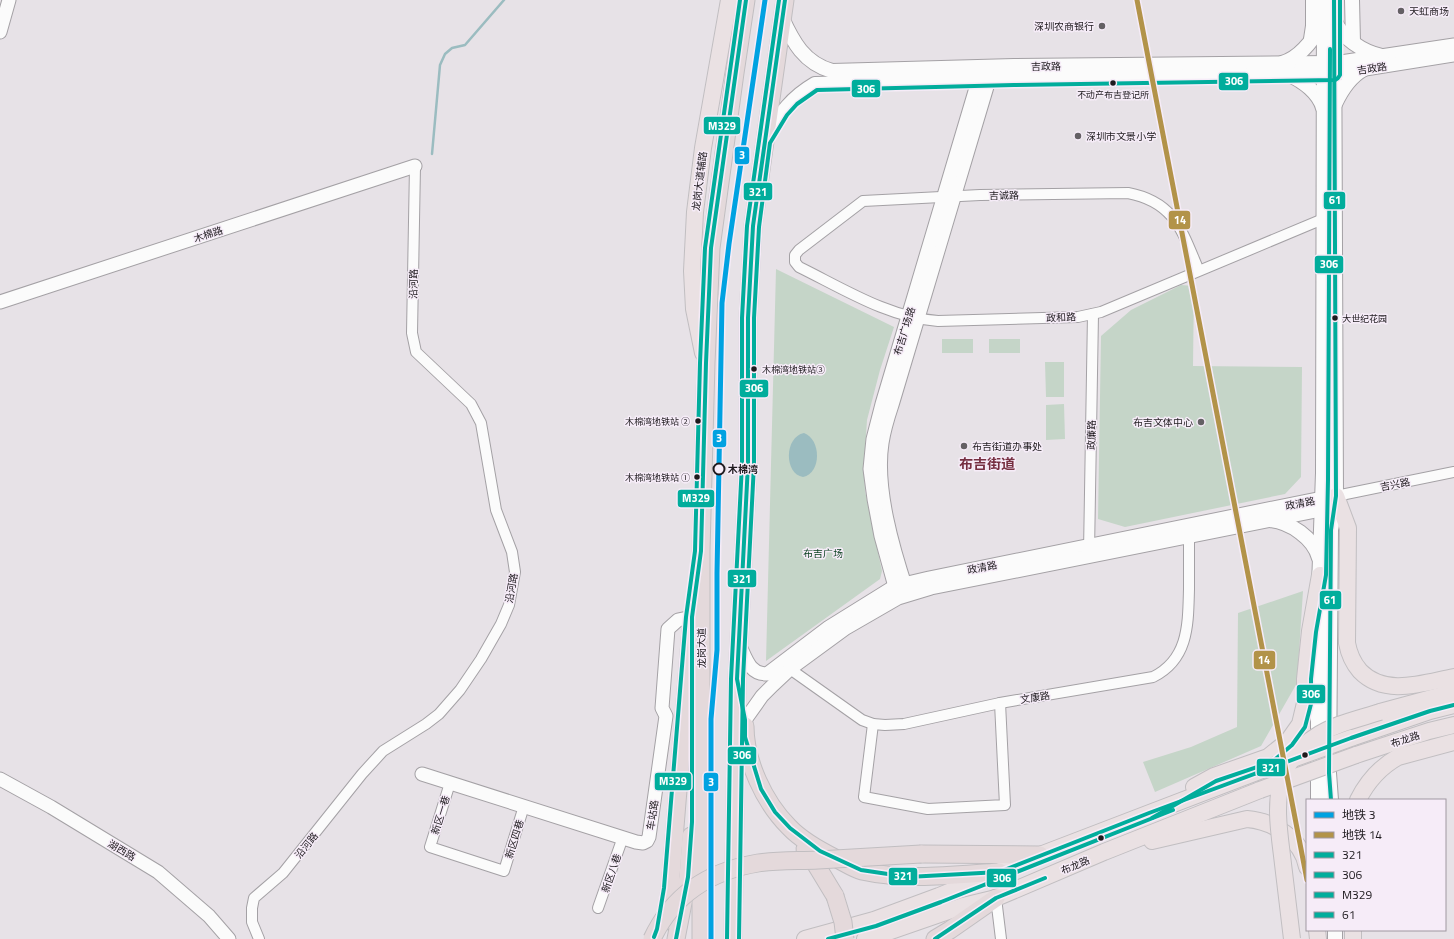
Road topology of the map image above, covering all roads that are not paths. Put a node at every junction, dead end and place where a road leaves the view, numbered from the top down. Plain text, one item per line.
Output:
1 (9, 0) edge
2 (729, 0) edge
3 (746, 0) edge
4 (785, 0) edge
5 (1313, 0) edge
6 (1324, 0) edge
7 (1334, 0) edge
8 (1352, 0) edge
9 (782, 18) junction
10 (1329, 19) junction
11 (0, 32) edge
12 (1311, 41) junction
13 (1353, 42) junction
14 (1454, 45) edge
15 (1454, 55) edge
16 (1382, 56) junction
17 (1283, 69) junction
18 (1329, 69) junction
19 (1364, 69) junction
20 (986, 73) junction
21 (1329, 109) junction
22 (764, 141) junction
23 (415, 166) joint
24 (949, 197) junction
25 (1323, 219) junction
26 (795, 262) joint
27 (1199, 271) junction
28 (0, 302) edge
29 (1093, 314) junction
30 (913, 318) junction
31 (706, 363) junction
32 (1454, 472) edge
33 (1326, 501) junction
34 (1270, 520) junction
35 (1189, 536) junction
36 (701, 551) junction
37 (1089, 551) junction
38 (1320, 568) junction
39 (902, 591) junction
40 (692, 617) junction
41 (739, 643) junction
42 (787, 665) junction
43 (1454, 677) edge
44 (737, 679) junction
45 (1454, 692) edge
46 (1000, 703) junction
47 (1454, 705) edge
48 (745, 720) junction
49 (873, 724) junction
50 (1454, 725) edge
51 (1448, 744) edge
52 (422, 774) dead end
53 (0, 779) edge
54 (450, 783) junction
55 (1318, 799) edge
56 (1330, 799) edge
57 (1359, 799) edge
58 (524, 806) junction
59 (1149, 813) junction
60 (790, 828) junction
61 (623, 837) junction
62 (1104, 852) junction
63 (1040, 855) junction
64 (1306, 860) edge
65 (504, 871) joint
66 (999, 872) junction
67 (996, 898) junction
68 (598, 908) dead end
69 (733, 938) edge
70 (229, 939) edge
71 (260, 939) edge
72 (652, 939) edge
73 (660, 939) edge
74 (676, 939) edge
75 (701, 939) edge
76 (805, 939) edge
77 (845, 939) edge
78 (865, 939) edge
79 (935, 939) edge
80 (1001, 939) edge
81 (1292, 939) edge

1 - 11 street
2 - 31 main road, 龙岗大道辅路
3 - 31 highway, 龙岗大道
4 - 9 highway
5 - 12 main road
6 - 10 main road
7 - 10 main road
8 - 13 main road
9 - 20 main road, 吉政路
9 - 22 highway
10 - 12 main road
10 - 13 main road
10 - 18 main road
12 - 17 main road
13 - 16 main road
14 - 16 street, 吉政路
15 - 19 street, 吉政路
16 - 18 street, 吉政路
17 - 18 main road, 吉政路
17 - 20 main road, 吉政路
17 - 21 main road
18 - 19 street, 吉政路
18 - 21 main road
19 - 21 main road
20 - 22 main road, 吉政路
20 - 24 street, 布吉广场路
21 - 25 main road
21 - 33 main road
22 - 41 highway
23 - 28 street, 木棉路
23 - 71 street, 沿河路
24 - 26 street, 吉诚路
24 - 27 street, 吉诚路
24 - 30 street, 布吉广场路
25 - 27 street, 政和路
25 - 33 main road
26 - 30 street, 政和路
27 - 29 street, 政和路
29 - 30 street, 政和路
29 - 37 street, 政廉路
30 - 39 street, 布吉广场路
31 - 36 highway, 龙岗大道
32 - 33 street, 吉兴路
33 - 34 street, 政清路
33 - 37 street, 政清路
33 - 38 main road
33 - 43 main road
33 - 56 main road
34 - 35 street, 政清路
34 - 38 main road
35 - 37 street, 政清路
35 - 46 street, 文康路
36 - 40 highway
36 - 75 highway, 龙岗大道
37 - 39 street, 政清路
38 - 55 main road
38 - 59 main road
39 - 42 street, 政清路
40 - 61 street, 车站路
40 - 73 highway
40 - 74 highway
41 - 42 street, 政清路
41 - 44 highway
42 - 48 street, 政清路
42 - 49 street, 文康路
44 - 48 highway
44 - 69 highway
45 - 81 main road, bridge
46 - 49 street, 文康路
46 - 49 street
47 - 59 main road, 布龙路, bridge
48 - 60 highway
50 - 62 main road, 布龙路, bridge
51 - 57 main road
52 - 54 street, 车站路
53 - 70 street, 湖西路
54 - 58 street, 车站路
54 - 65 street, 新区一巷
58 - 61 street, 车站路
58 - 65 street, 新区四巷
59 - 63 main road
60 - 66 highway
60 - 77 highway, bridge
61 - 68 street, 新区八巷
62 - 64 main road
62 - 67 main road, 布龙路
63 - 66 main road
63 - 72 highway, bridge
66 - 76 main road
67 - 78 main road, 布龙路
67 - 79 highway
67 - 80 street

